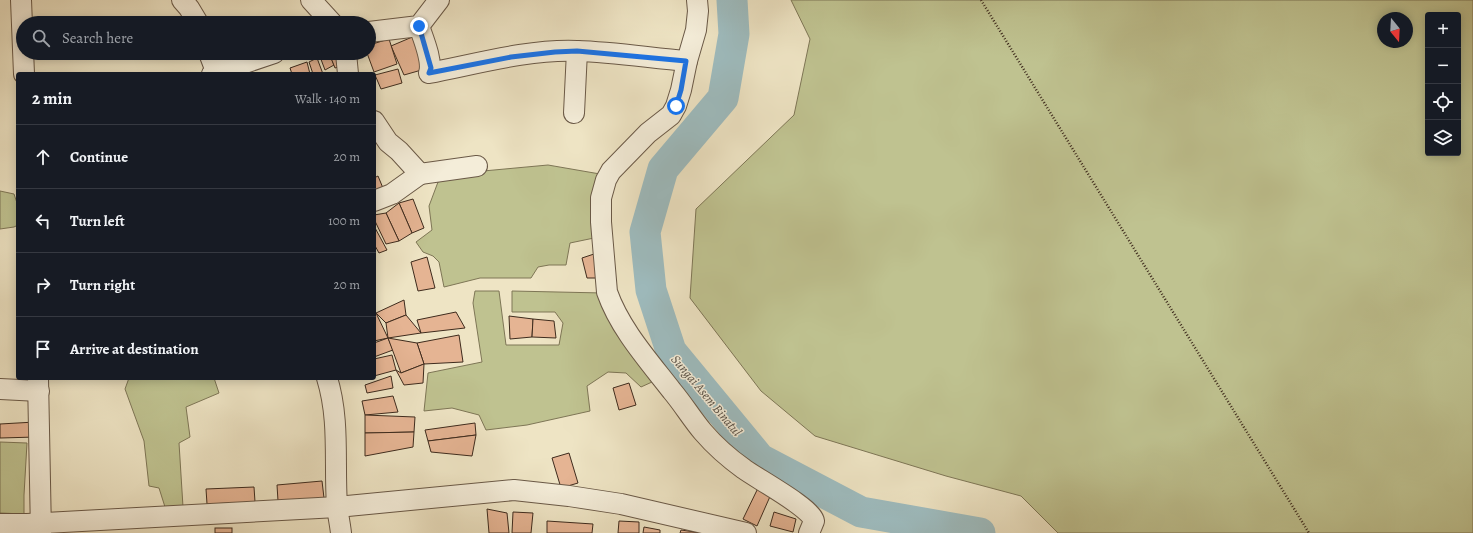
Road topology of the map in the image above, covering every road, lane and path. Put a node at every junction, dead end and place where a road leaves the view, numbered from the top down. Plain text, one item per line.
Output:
1 (21, 0) edge
2 (182, 0) edge
3 (311, 0) edge
4 (439, 0) edge
5 (697, 0) edge
6 (981, 0) edge
7 (22, 16) edge
8 (194, 16) edge
9 (326, 16) edge
10 (419, 26) junction
11 (376, 31) edge
12 (577, 51) junction
13 (23, 60) edge
14 (211, 60) edge
15 (254, 60) edge
16 (347, 60) edge
17 (686, 61) junction
18 (24, 72) edge
19 (214, 72) edge
20 (221, 72) edge
21 (348, 72) edge
22 (574, 113) dead end
23 (376, 124) edge
24 (477, 166) dead end
25 (420, 174) junction
26 (376, 200) edge
27 (329, 380) edge
28 (38, 384) edge
29 (0, 389) edge
30 (337, 507) junction
31 (0, 524) edge
32 (37, 526) edge
33 (341, 533) edge
34 (746, 533) edge
35 (809, 533) edge
36 (1309, 533) edge

1 - 7 street
2 - 8 street
3 - 9 street
4 - 10 street
5 - 17 street
6 - 36 path
10 - 11 street
10 - 12 street
12 - 17 street
12 - 22 street
13 - 18 street
14 - 19 street
15 - 20 street
16 - 21 street
17 - 35 street
23 - 25 street
24 - 25 street
25 - 26 street
27 - 30 street
28 - 29 street
28 - 32 street
30 - 32 street
30 - 33 street
30 - 34 street
31 - 32 street

